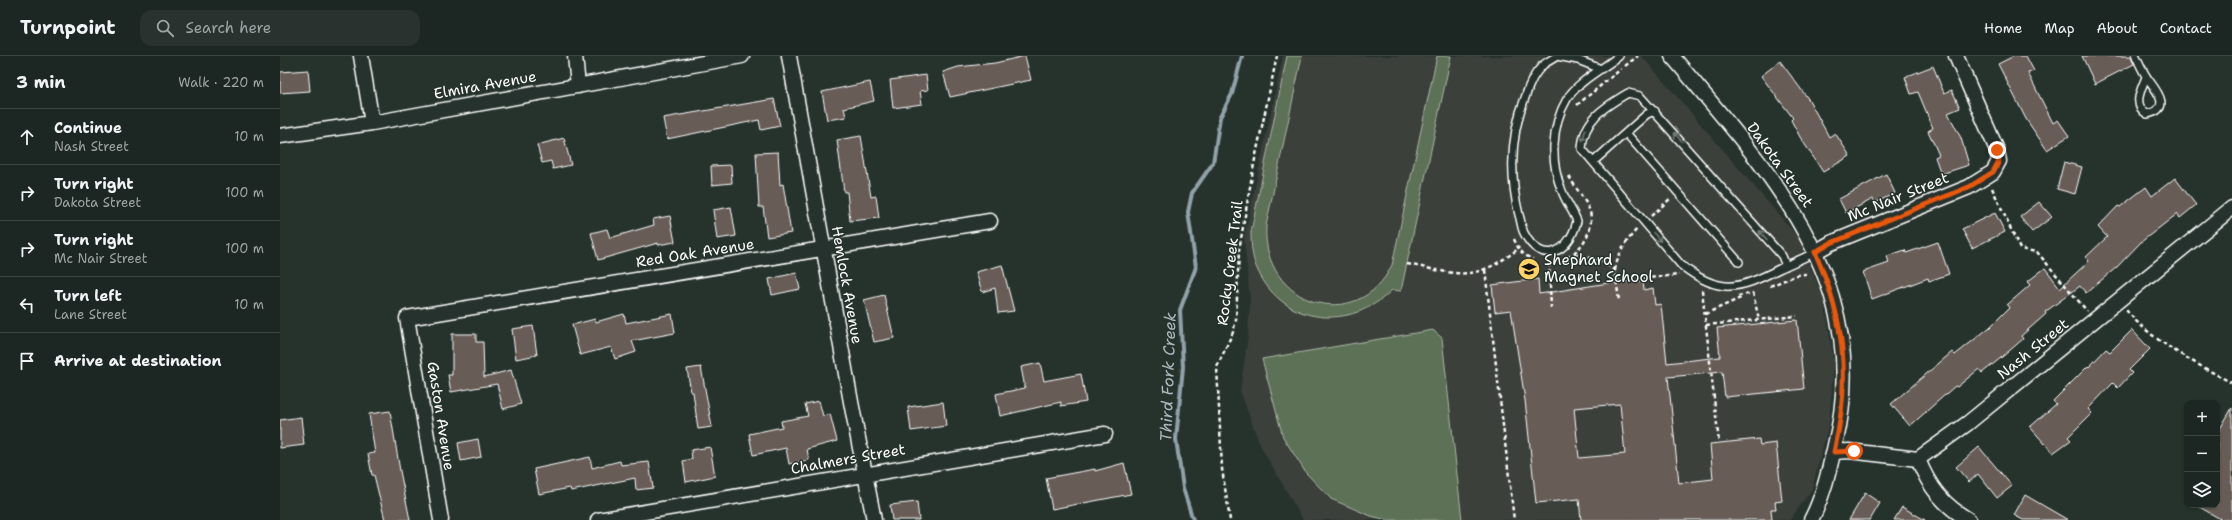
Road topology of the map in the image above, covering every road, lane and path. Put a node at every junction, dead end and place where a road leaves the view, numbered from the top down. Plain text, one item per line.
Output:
1 (361, 56) edge
2 (574, 56) edge
3 (742, 56) edge
4 (789, 56) edge
5 (1277, 56) edge
6 (1619, 56) edge
7 (1672, 56) edge
8 (1956, 56) edge
9 (2136, 56) edge
10 (1600, 69) junction
11 (2146, 77) junction
12 (578, 86) junction
13 (1655, 112) junction
14 (372, 124) junction
15 (1626, 133) junction
16 (280, 136) edge
17 (1593, 162) junction
18 (1992, 188) dead end
19 (2231, 211) edge
20 (990, 221) dead end
21 (824, 249) junction
22 (1518, 249) dead end
23 (1815, 252) junction
24 (1574, 254) dead end
25 (1739, 262) dead end
26 (1549, 263) dead end
27 (1407, 264) dead end
28 (1786, 266) junction
29 (1485, 270) junction
30 (1680, 275) dead end
31 (1616, 281) junction
32 (1702, 289) dead end
33 (1753, 293) dead end
34 (1743, 297) dead end
35 (2119, 300) junction
36 (1619, 301) dead end
37 (1551, 308) dead end
38 (1705, 314) junction
39 (1797, 316) dead end
40 (407, 318) joint
41 (1759, 320) junction
42 (2095, 320) junction
43 (1706, 325) junction
44 (2232, 383) edge
45 (1105, 434) dead end
46 (1719, 443) dead end
47 (1834, 452) junction
48 (1918, 459) junction
49 (865, 473) junction
50 (441, 520) edge
51 (598, 520) edge
52 (874, 520) edge
53 (1230, 520) edge
54 (1514, 520) edge
55 (1811, 520) edge
56 (1969, 520) edge

1 - 14 street
2 - 12 street
3 - 12 street, Elmira Avenue
4 - 21 street, Hemlock Avenue
5 - 53 path, Rocky Creek Trail
6 - 10 lane
7 - 23 street, Dakota Street
8 - 23 street, Mc Nair Street
9 - 11 lane
10 - 10 lane
11 - 11 lane
12 - 14 street, Elmira Avenue
13 - 15 lane
13 -> 17 lane
28 -> 13 lane
14 - 16 street, Elmira Avenue
15 - 17 lane
15 - 25 lane
17 -> 28 lane
18 - 42 path
19 - 35 street, Nash Street
20 - 21 street, Red Oak Avenue
21 - 40 street, Red Oak Avenue
21 - 49 street, Hemlock Avenue
22 - 29 path
23 - 28 lane
23 - 47 street, Dakota Street
24 - 31 path
26 - 37 path
27 - 29 path
29 - 54 path
30 - 31 path
31 - 36 path
32 - 38 path
33 - 41 path
34 - 38 path
35 - 42 street, Nash Street
35 - 44 path
38 - 43 path
39 - 41 path
40 - 50 street, Gaston Avenue
41 - 43 path
42 - 48 street, Nash Street
43 - 46 path
45 - 49 street, Chalmers Street
47 - 48 street
47 - 55 street, Dakota Street
48 - 56 street
49 - 51 street, Chalmers Street
49 - 52 street, Hemlock Avenue

